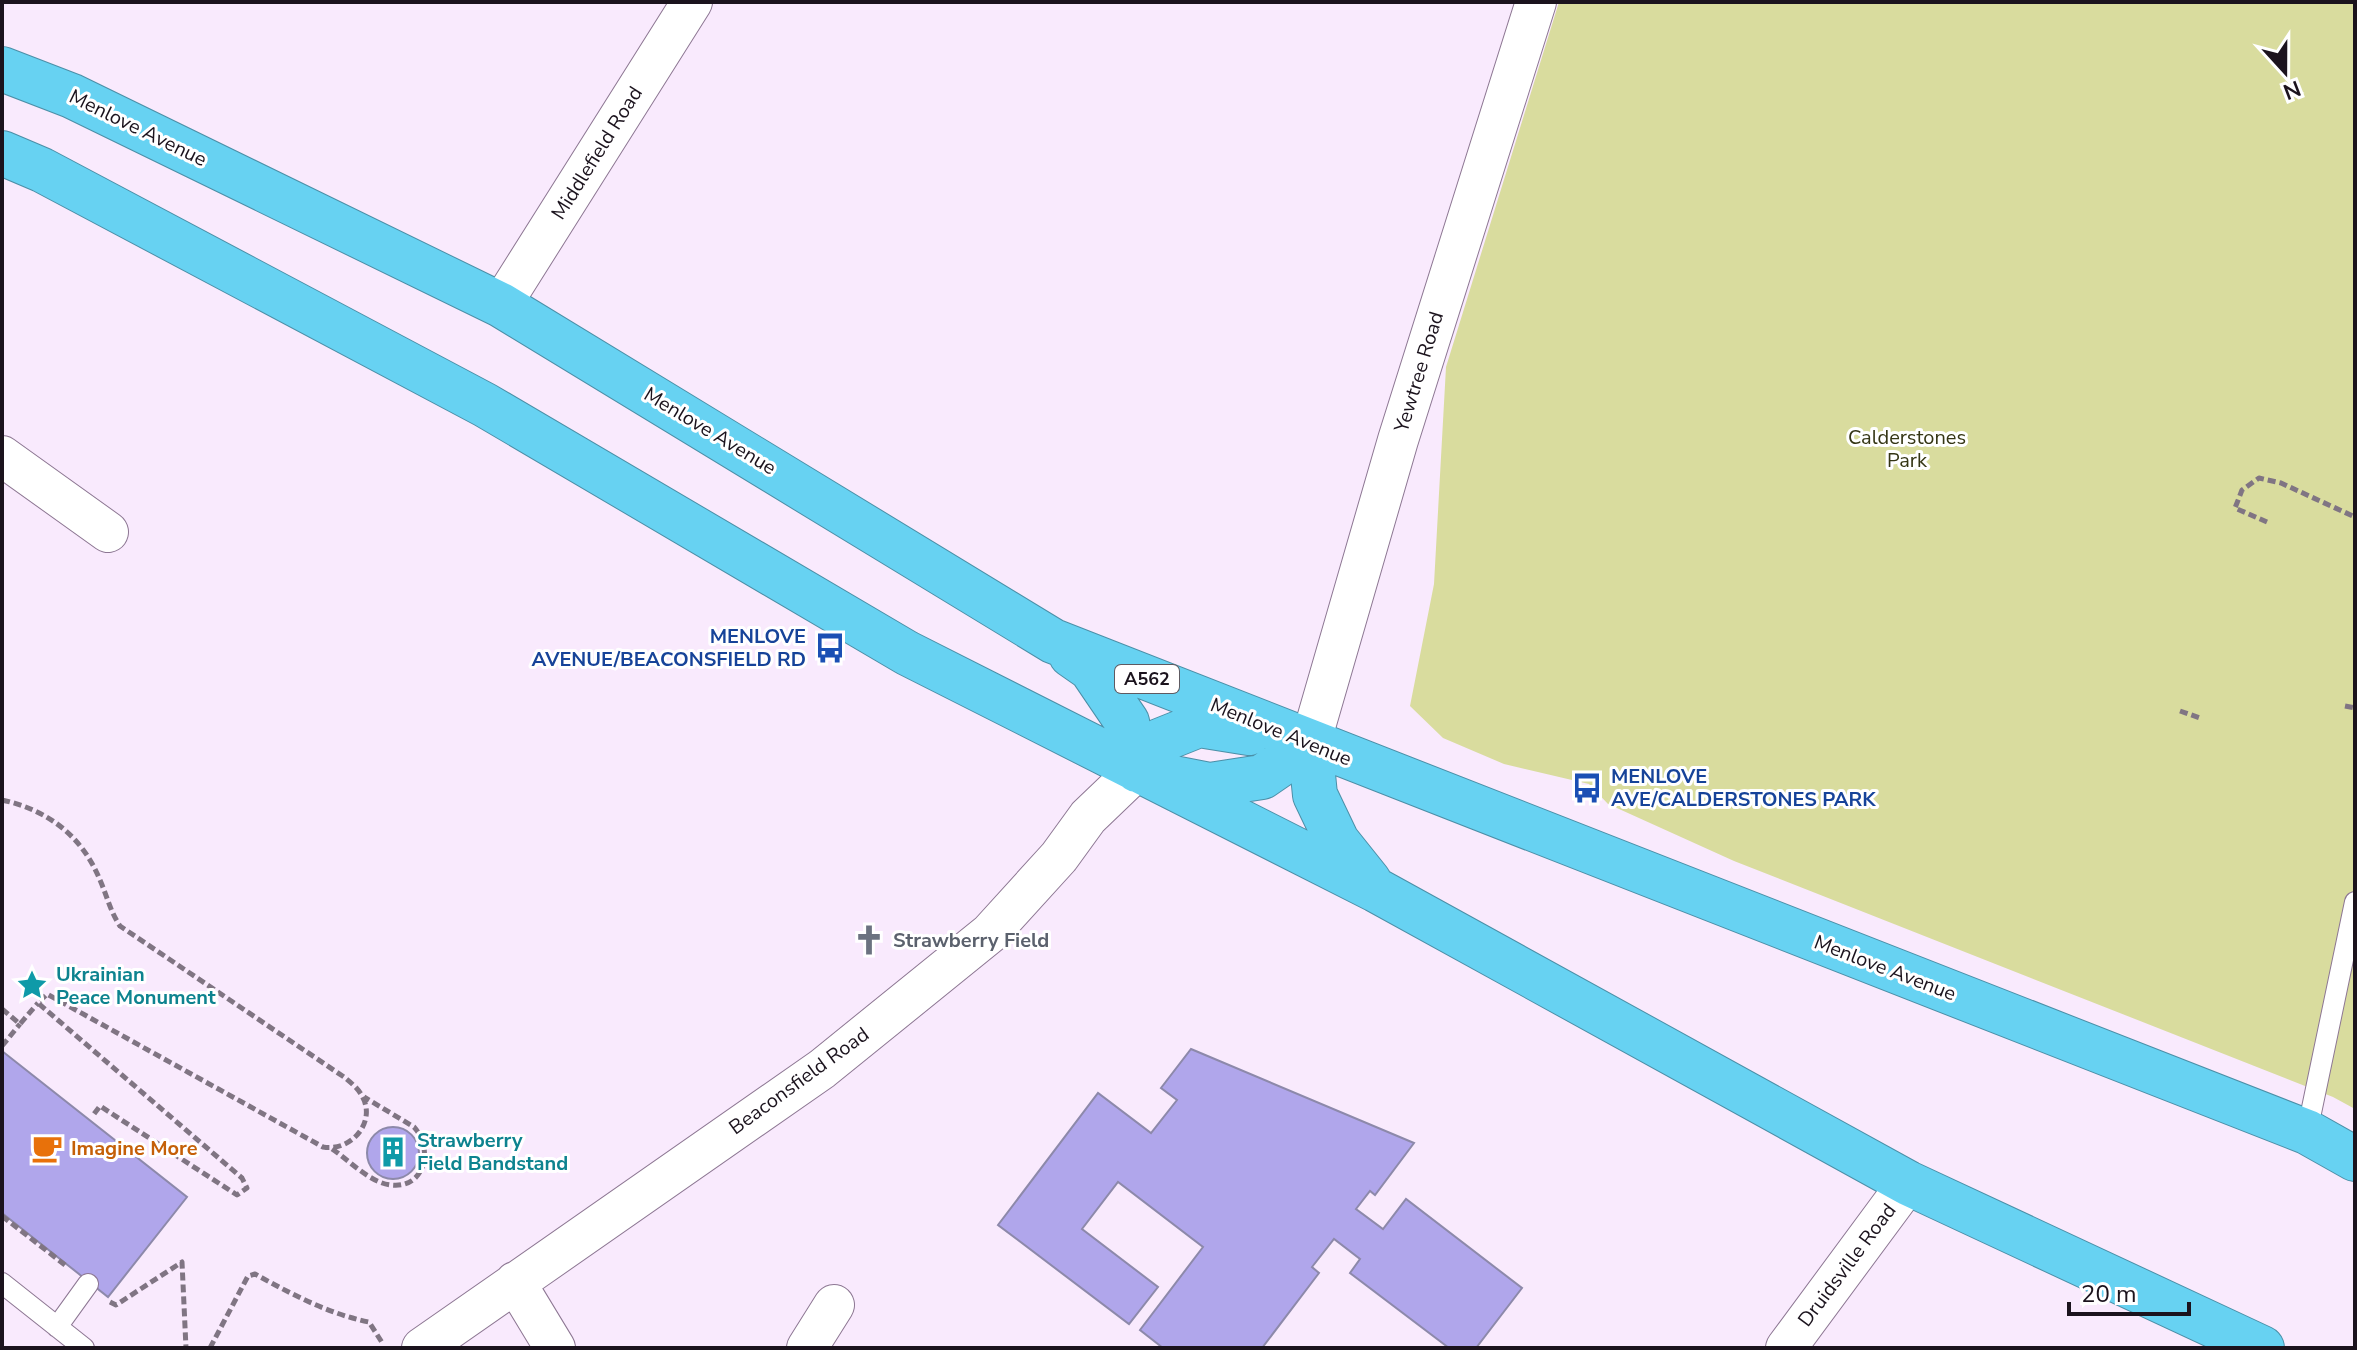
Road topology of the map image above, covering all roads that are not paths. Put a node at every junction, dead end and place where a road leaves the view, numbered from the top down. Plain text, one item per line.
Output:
1 (692, 2) edge
2 (1536, 2) edge
3 (2, 69) edge
4 (2, 153) edge
5 (501, 305) junction
6 (2, 456) edge
7 (108, 532) dead end
8 (1053, 641) junction
9 (1310, 744) junction
10 (1137, 770) junction
11 (1376, 890) junction
12 (2355, 902) edge
13 (2307, 1132) junction
14 (2355, 1159) edge
15 (1908, 1183) junction
16 (515, 1282) junction
17 (2, 1283) edge
18 (88, 1284) dead end
19 (834, 1305) dead end
20 (57, 1327) junction
21 (84, 1348) edge
22 (422, 1348) edge
23 (555, 1348) edge
24 (807, 1348) edge
25 (1786, 1348) edge
26 (2262, 1348) edge

1 - 5 street, Middlefield Road
2 - 9 street, Yewtree Road
3 - 5 highway, Menlove Avenue / A562
4 - 10 highway
5 - 8 highway, Menlove Avenue / A562
6 - 7 street
8 - 9 highway, Menlove Avenue / A562
8 - 10 highway
9 - 10 highway
9 - 10 highway
9 - 11 highway
9 - 13 highway, Menlove Avenue / A562
10 - 11 highway
10 - 16 street, Beaconsfield Road
11 - 15 highway
12 - 13 lane
13 - 14 highway, Menlove Avenue / A562
15 - 25 street, Druidsville Road
15 - 26 highway
16 - 22 street, Beaconsfield Road
16 - 23 street
17 - 20 lane
18 - 20 lane
19 - 24 street
20 - 21 lane

